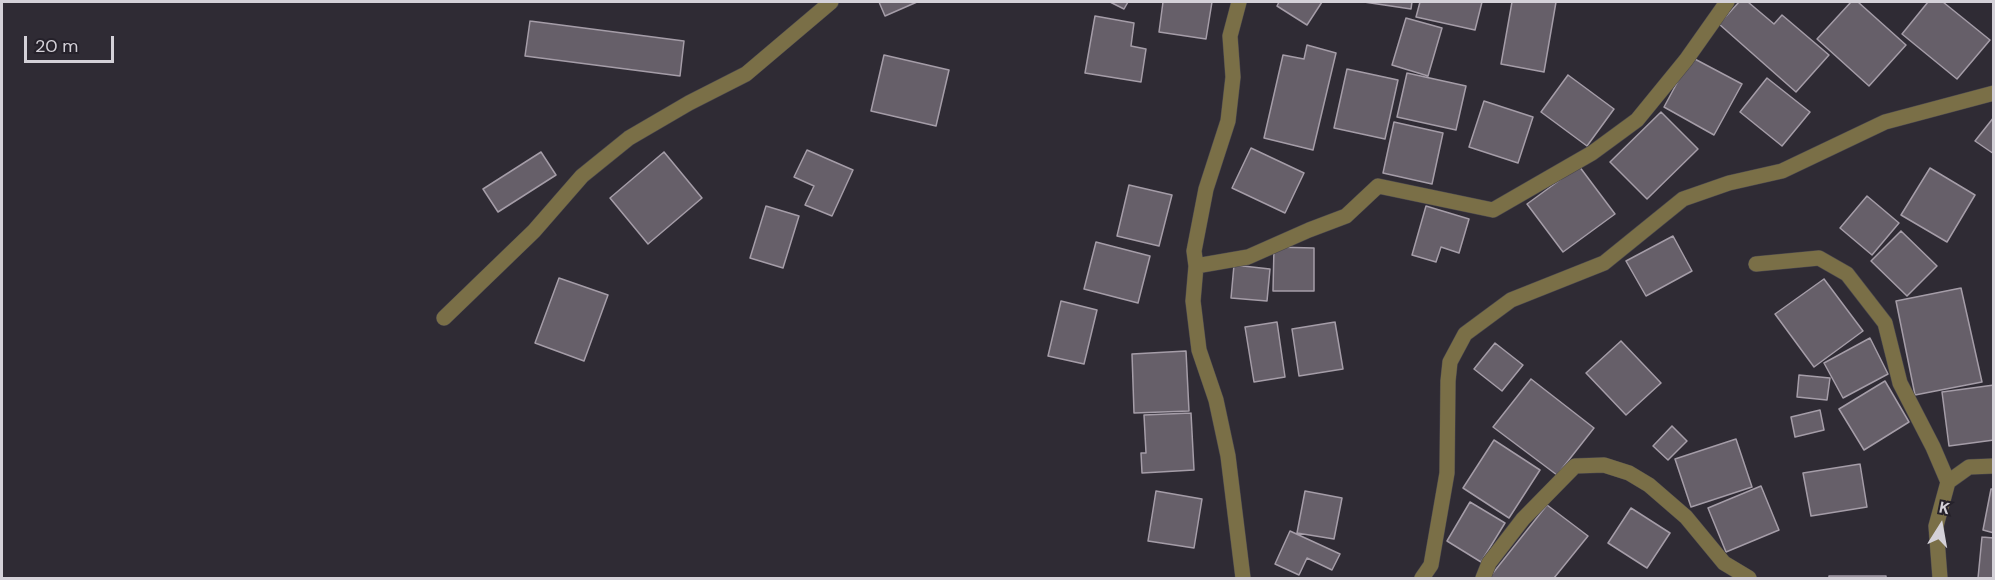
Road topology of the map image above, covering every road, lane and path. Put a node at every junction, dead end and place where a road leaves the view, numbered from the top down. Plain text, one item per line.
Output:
1 (831, 2) edge
2 (1239, 2) edge
3 (1727, 2) edge
4 (1994, 93) edge
5 (1756, 264) dead end
6 (1196, 266) junction
7 (444, 318) dead end
8 (1994, 466) edge
9 (1948, 482) junction
10 (1243, 579) edge
11 (1422, 579) edge
12 (1483, 579) edge
13 (1749, 579) edge
14 (1940, 579) edge

1 - 7 street
2 - 6 street
3 - 6 street
4 - 11 street
5 - 9 street
6 - 10 street
8 - 9 street
9 - 14 street
12 - 13 street

